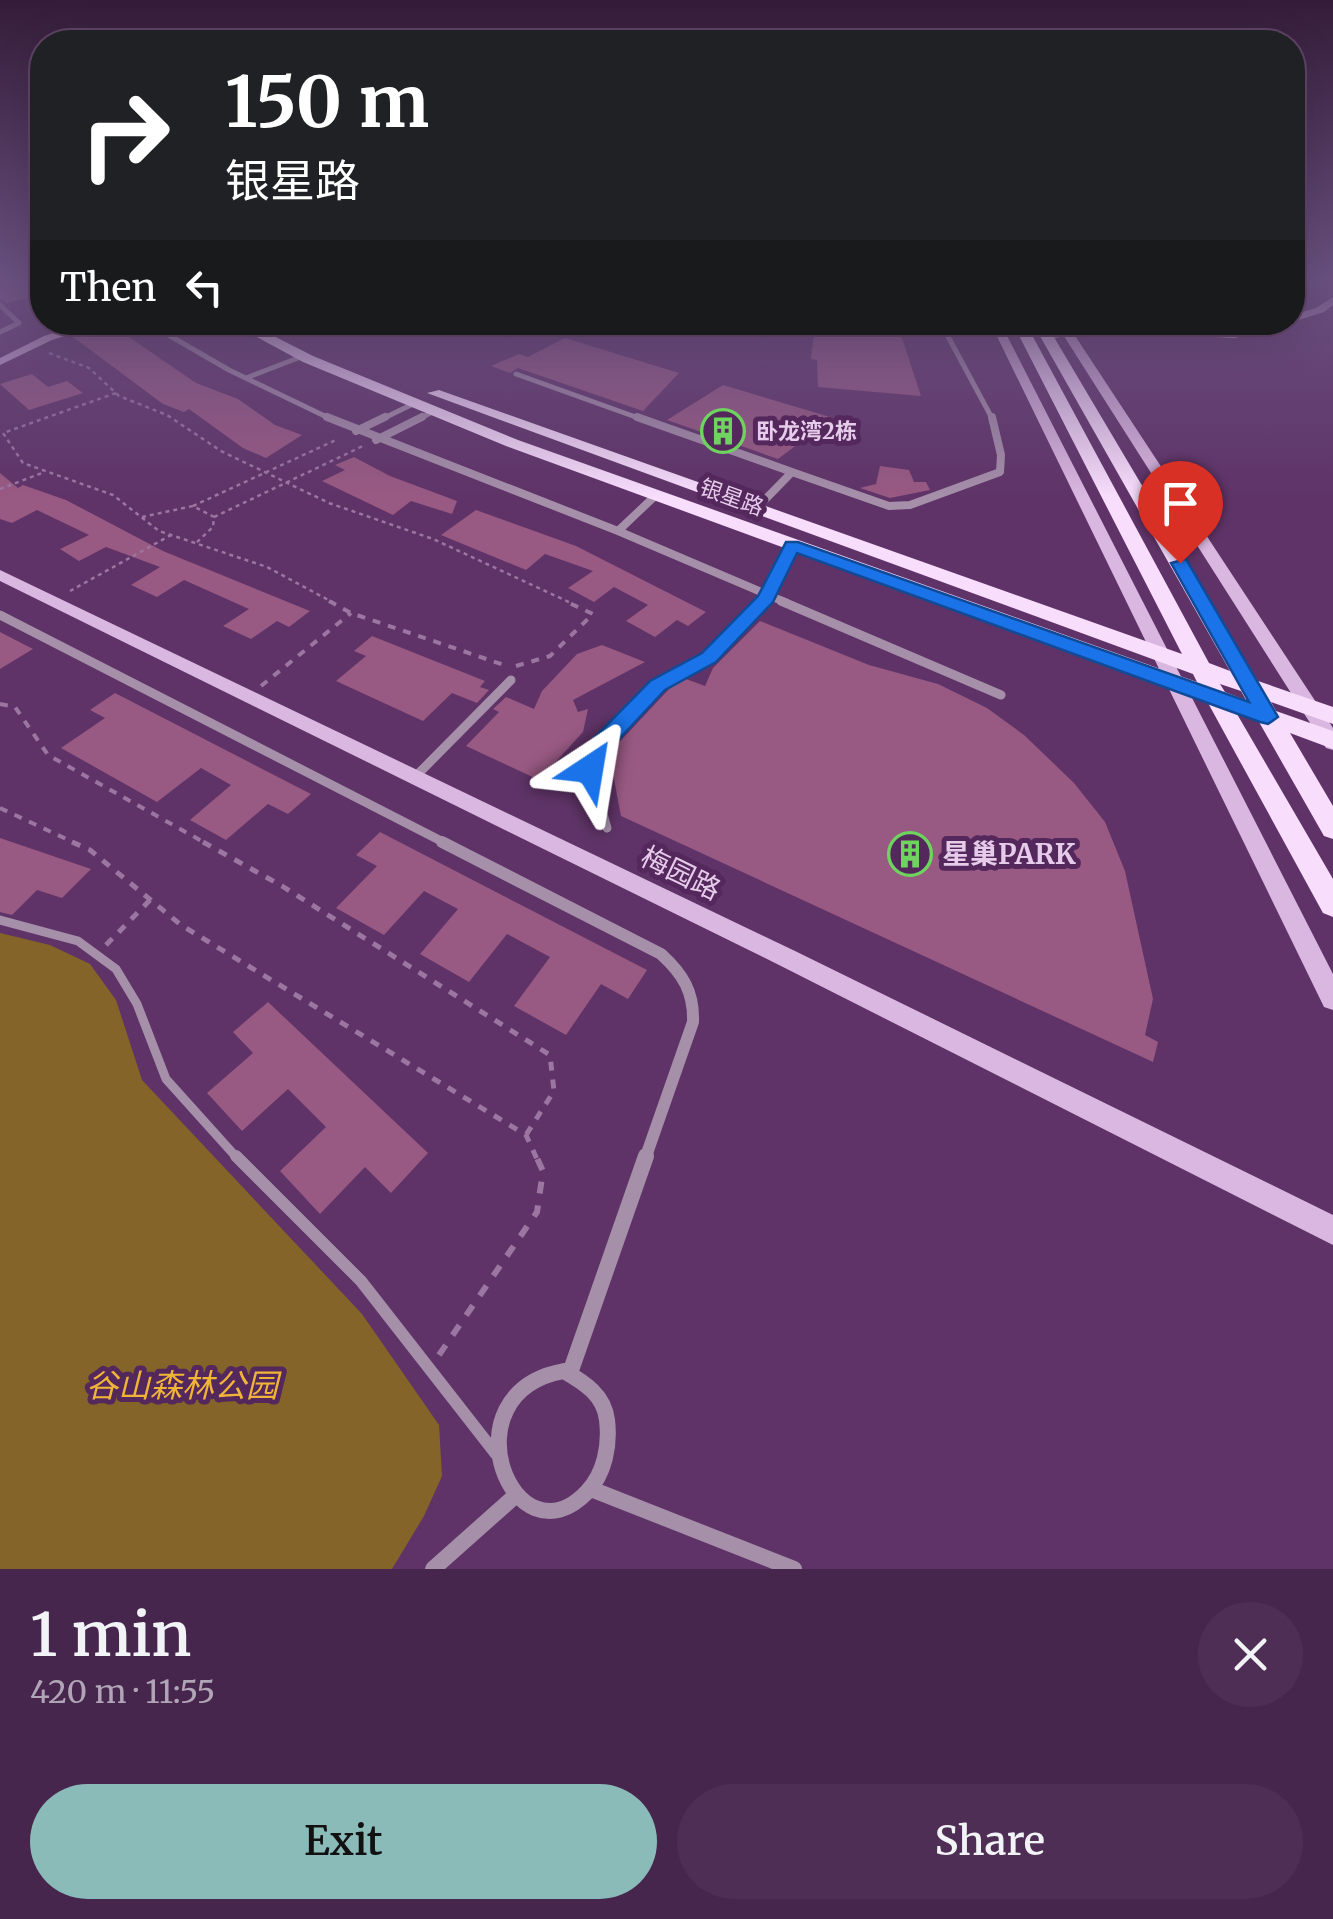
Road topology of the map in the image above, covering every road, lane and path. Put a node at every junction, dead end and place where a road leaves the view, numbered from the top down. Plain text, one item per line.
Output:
1 (44, 351) edge
2 (198, 351) edge
3 (294, 351) edge
4 (333, 351) edge
5 (955, 351) edge
6 (1016, 351) edge
7 (1019, 351) edge
8 (1065, 351) edge
9 (1068, 351) edge
10 (303, 356) junction
11 (516, 374) dead end
12 (246, 378) junction
13 (116, 393) junction
14 (414, 403) junction
15 (434, 411) junction
16 (356, 431) junction
17 (1, 433) edge
18 (376, 440) junction
19 (269, 471) junction
20 (42, 472) junction
21 (792, 472) junction
22 (291, 481) junction
23 (0, 489) edge
24 (656, 496) junction
25 (194, 506) junction
26 (757, 508) junction
27 (214, 517) junction
28 (142, 518) junction
29 (618, 532) junction
30 (170, 536) junction
31 (196, 543) junction
32 (792, 546) junction
33 (0, 567) edge
34 (0, 575) edge
35 (61, 596) junction
36 (766, 598) junction
37 (350, 614) junction
38 (0, 615) edge
39 (1159, 654) junction
40 (1202, 671) junction
41 (511, 680) dead end
42 (1172, 683) junction
43 (1251, 687) junction
44 (255, 690) junction
45 (1001, 695) dead end
46 (1217, 698) junction
47 (0, 704) edge
48 (1268, 717) junction
49 (1328, 729) edge
50 (418, 774) junction
51 (0, 808) edge
52 (607, 828) dead end
53 (1333, 829) edge
54 (150, 900) junction
55 (1333, 905) edge
56 (0, 920) edge
57 (99, 952) junction
58 (1333, 999) edge
59 (526, 1135) junction
60 (1333, 1216) edge
61 (1333, 1230) edge
62 (430, 1368) junction
63 (570, 1373) junction
64 (499, 1457) junction
65 (591, 1488) junction
66 (516, 1496) junction
67 (433, 1569) edge
68 (794, 1569) edge

1 - 13 path
2 - 12 street
3 - 10 main road, 银星路
4 - 26 main road, 银星路
5 - 21 street
6 - 39 street
7 - 40 main road
8 - 43 main road
9 - 49 street
10 - 12 street
10 - 14 main road, 银星路
11 - 21 street
12 - 16 street
13 - 17 path
13 - 19 path
14 - 15 main road, 银星路
14 - 16 street
15 - 18 street
15 - 24 main road, 银星路
16 - 18 street
16 - 19 path
17 - 20 path
18 - 22 path
18 - 29 street
19 - 22 path
19 - 25 path
20 - 23 path
20 - 28 path
21 - 26 street
22 - 27 path
22 - 37 path
24 - 29 street
24 - 32 main road, 银星路
25 - 27 path
25 - 28 path
26 - 39 main road, 银星路
27 - 31 path
28 - 30 path
29 - 36 street
30 - 31 path
30 - 35 path
31 - 37 path
32 - 36 street
32 - 42 main road, 银星路
33 - 35 street, 梅园路
34 - 50 street, 梅园路
35 - 44 street, 梅园路
36 - 45 street
36 - 52 street
37 - 44 path
38 - 63 street
39 - 40 main road, 银星路
39 - 42 street
40 - 43 main road, 银星路
40 - 46 main road
41 - 50 street
42 - 46 main road, 银星路
42 - 58 street
43 - 48 main road
43 - 49 main road, 银星路
44 - 50 street, 梅园路
46 - 48 main road, 银星路
46 - 55 main road
47 - 59 path
48 - 49 main road, 银星路
48 - 53 main road
50 - 60 street, 梅园路
50 - 61 street, 梅园路
51 - 54 path
54 - 57 path
54 - 59 path
56 - 57 lane
57 - 62 lane
59 - 62 path
62 - 64 lane
63 - 64 street
63 - 65 street
64 - 66 street
65 - 66 street
65 - 68 street
66 - 67 street

